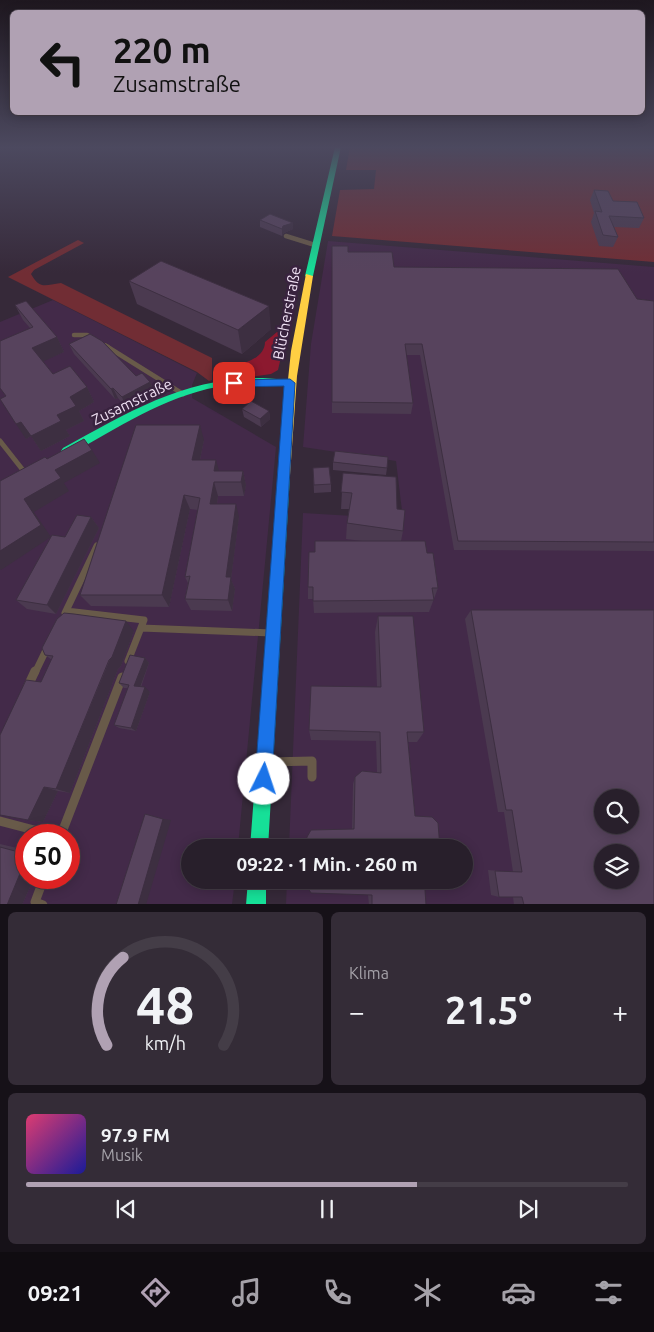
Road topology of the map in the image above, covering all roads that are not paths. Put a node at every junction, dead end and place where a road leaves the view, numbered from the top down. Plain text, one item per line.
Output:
1 (328, 189) edge
2 (286, 236) dead end
3 (316, 245) junction
4 (74, 336) dead end
5 (290, 383) junction
6 (183, 394) junction
7 (0, 441) edge
8 (59, 456) edge
9 (26, 474) edge
10 (99, 542) edge
11 (66, 611) junction
12 (61, 620) edge
13 (141, 628) junction
14 (273, 633) junction
15 (53, 637) edge
16 (26, 689) edge
17 (265, 762) junction
18 (312, 777) dead end
19 (0, 821) edge
20 (65, 824) edge
21 (15, 825) edge
22 (260, 839) edge
23 (39, 889) edge
24 (257, 889) edge
25 (43, 904) edge
26 (256, 904) edge

1 - 3 main road, Blücherstraße
2 - 3 lane
3 - 5 main road, Blücherstraße
4 - 6 lane
5 - 6 main road, Zusamstraße
5 - 14 main road, Blücherstraße
6 - 8 main road, Zusamstraße
7 - 9 lane
10 - 11 lane
11 - 12 lane
11 - 13 lane
13 - 14 lane
13 - 20 lane
14 - 17 main road, Blücherstraße
15 - 16 lane
17 - 18 lane
17 - 22 main road, Blücherstraße
19 - 21 lane
23 - 25 lane
24 - 26 main road

